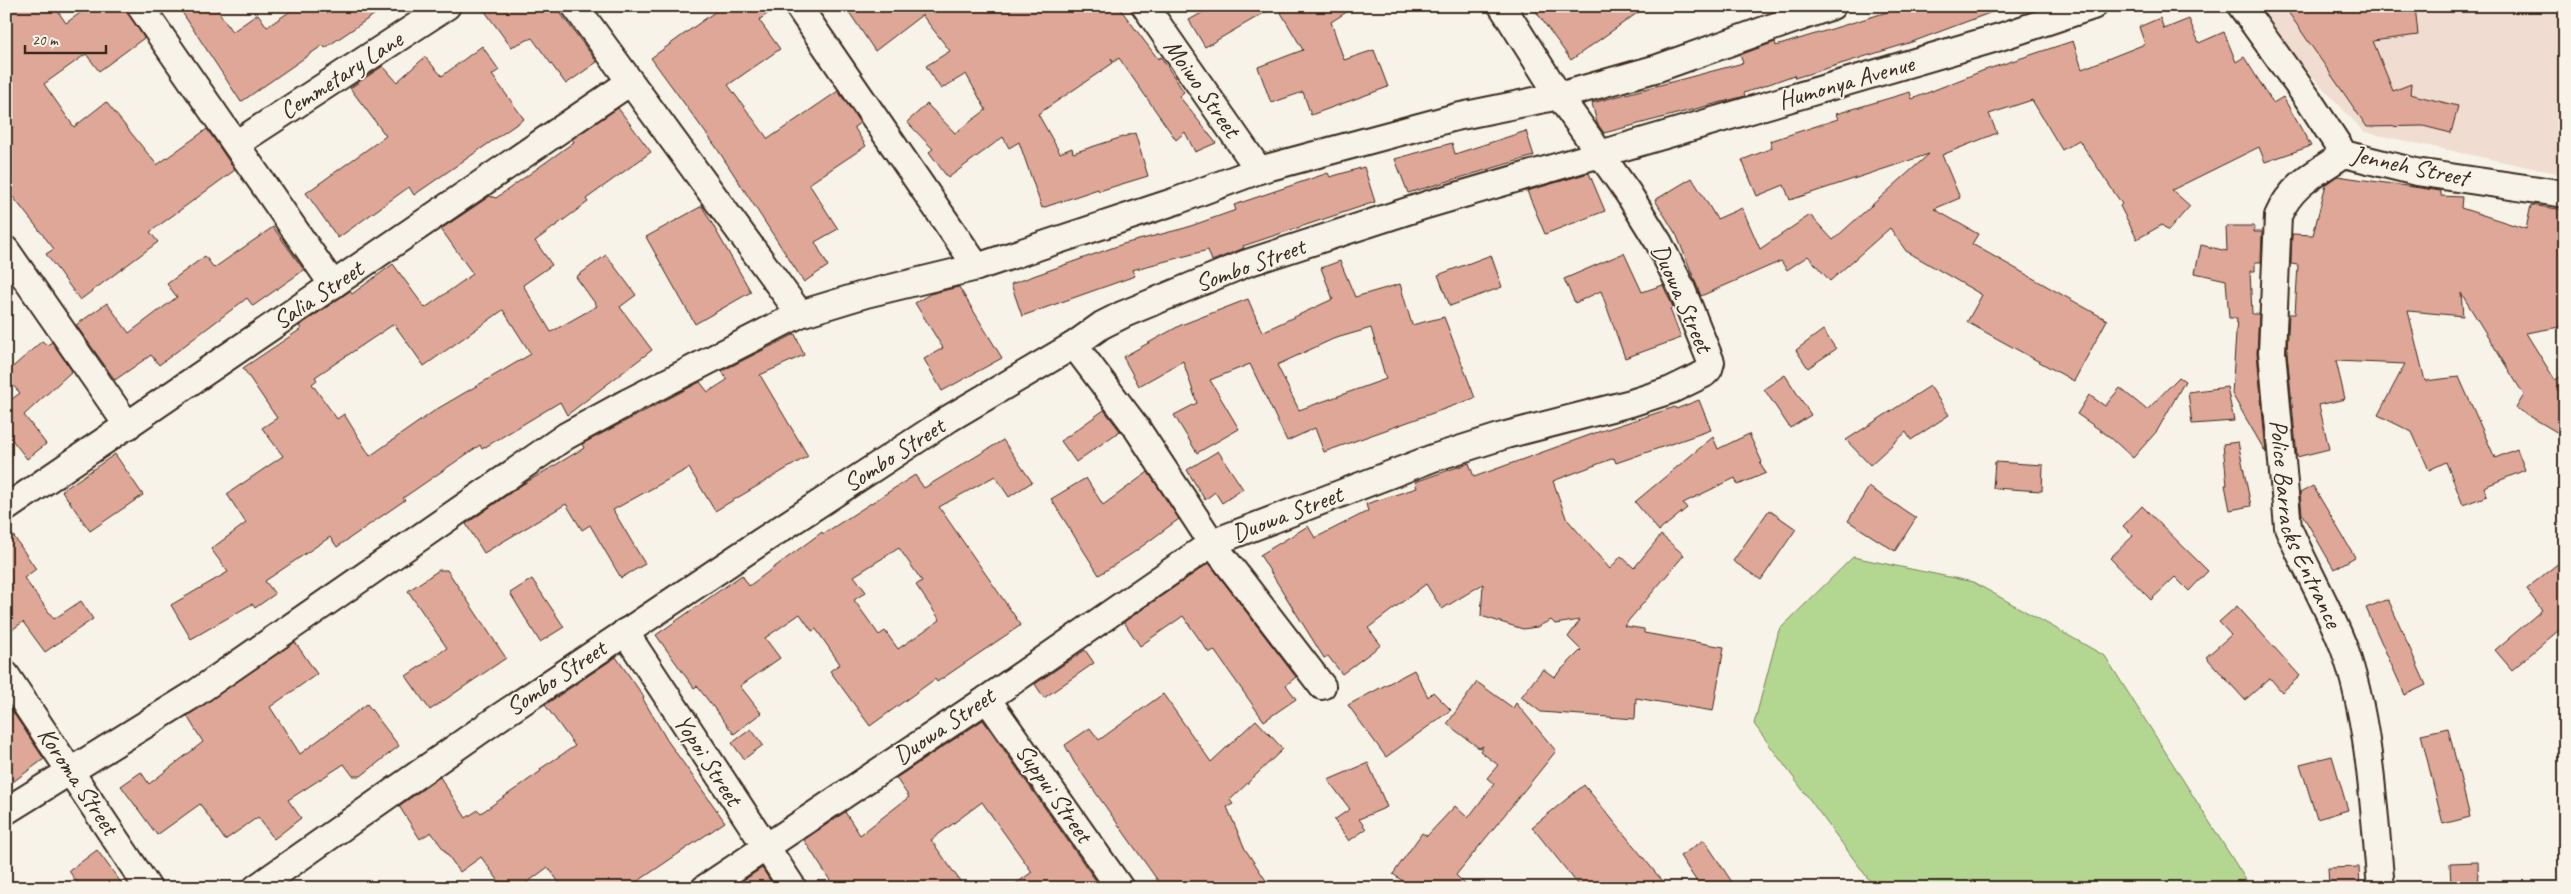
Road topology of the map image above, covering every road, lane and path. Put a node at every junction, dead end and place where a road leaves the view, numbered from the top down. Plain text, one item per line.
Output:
1 (140, 6) edge
2 (447, 6) edge
3 (575, 6) edge
4 (798, 6) edge
5 (1146, 6) edge
6 (1502, 6) edge
7 (1832, 6) edge
8 (2093, 6) edge
9 (2241, 6) edge
10 (630, 82) junction
11 (1559, 96) junction
12 (236, 144) junction
13 (1598, 154) junction
14 (2344, 154) junction
15 (1259, 170) junction
16 (2565, 194) edge
17 (6, 250) edge
18 (977, 267) junction
19 (333, 285) junction
20 (800, 314) junction
21 (1074, 345) junction
22 (128, 426) junction
23 (6, 508) edge
24 (1212, 543) junction
25 (625, 632) junction
26 (6, 675) edge
27 (1322, 686) dead end
28 (987, 699) junction
29 (71, 769) junction
30 (6, 811) edge
31 (765, 847) junction
32 (148, 888) edge
33 (256, 888) edge
34 (705, 888) edge
35 (793, 888) edge
36 (1120, 888) edge
37 (2381, 888) edge

1 - 12 street
2 - 12 street, Cemmetary Lane
3 - 10 street
4 - 18 street
5 - 15 street, Moiwo Street
6 - 11 street, Duowa Street
7 - 11 street
8 - 13 street, Humonya Avenue
9 - 14 street, Jenneh Street
10 - 19 street, Salia Street
10 - 20 street
11 - 13 street, Duowa Street
11 - 15 street
12 - 19 street
13 - 21 street, Sombo Street
13 - 24 street, Duowa Street
14 - 16 street, Jenneh Street
14 - 37 street, Police Barracks Entrance
15 - 18 street
17 - 22 street
18 - 20 street
19 - 22 street, Salia Street
20 - 29 street
21 - 24 street
21 - 25 street, Sombo Street
22 - 23 street, Salia Street
24 - 27 street
24 - 28 street, Duowa Street
25 - 31 street, Yopoi Street
25 - 33 street, Sombo Street
26 - 29 street, Koroma Street
28 - 31 street, Duowa Street
28 - 36 street, Suppui Street
29 - 30 street
29 - 32 street, Koroma Street
31 - 34 street, Duowa Street
31 - 35 street, Yopoi Street

